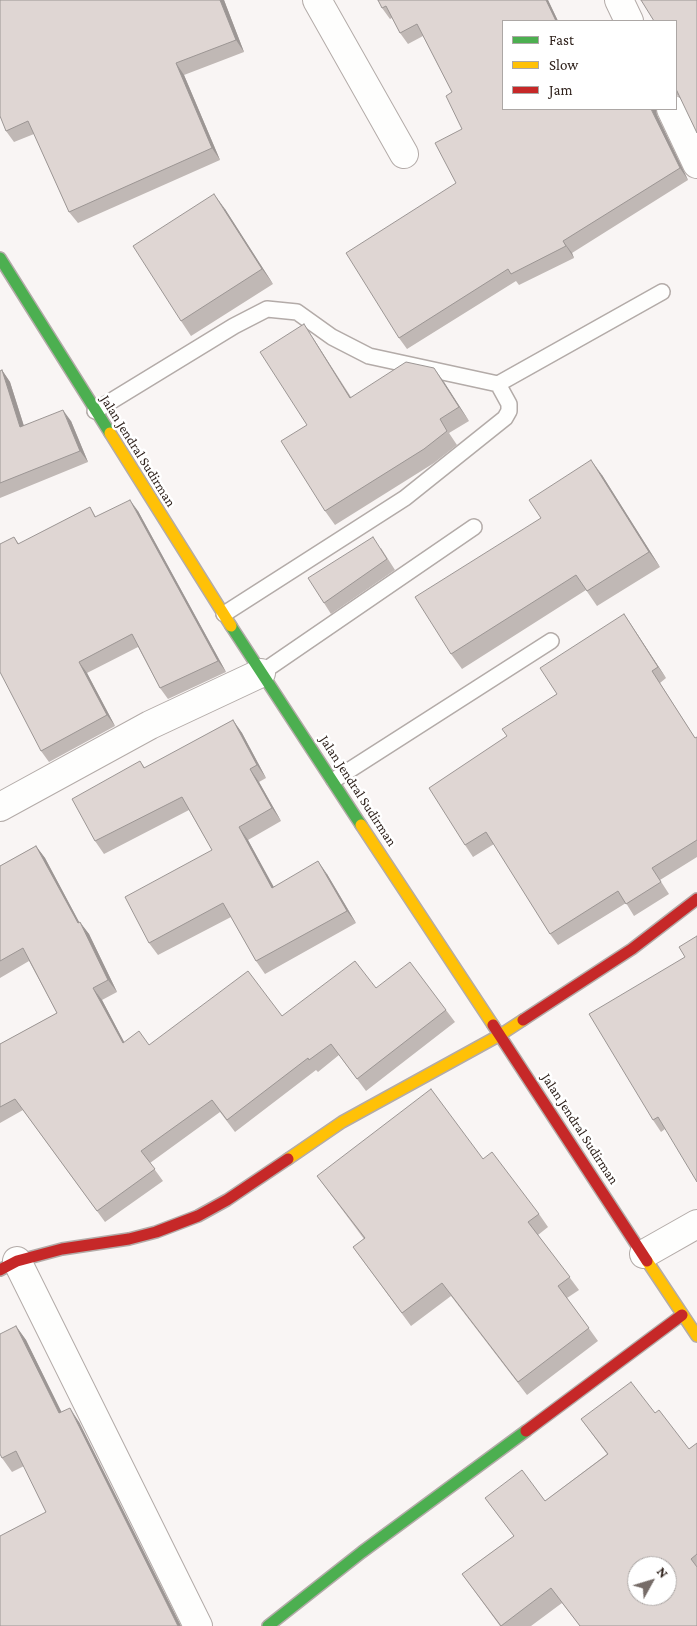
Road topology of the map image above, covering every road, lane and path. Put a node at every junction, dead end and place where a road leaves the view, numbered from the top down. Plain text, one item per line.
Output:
1 (317, 0) edge
2 (619, 0) edge
3 (629, 20) edge
4 (671, 110) edge
5 (404, 154) dead end
6 (697, 164) edge
7 (0, 258) edge
8 (662, 292) dead end
9 (498, 384) junction
10 (95, 411) junction
11 (474, 527) dead end
12 (224, 614) junction
13 (552, 641) dead end
14 (261, 673) junction
15 (334, 780) junction
16 (0, 807) edge
17 (697, 899) edge
18 (500, 1035) junction
19 (697, 1224) edge
20 (644, 1254) junction
21 (8, 1266) edge
22 (682, 1315) junction
23 (697, 1336) edge
24 (198, 1626) edge
25 (268, 1626) edge

1 - 5 street
2 - 3 street
4 - 6 street
7 - 10 street, Jalan Jendral Sudirman
8 - 9 lane
9 - 10 lane
9 - 12 lane
10 - 12 street, Jalan Jendral Sudirman
11 - 14 lane
12 - 14 street, Jalan Jendral Sudirman
13 - 15 lane
14 - 15 street, Jalan Jendral Sudirman
14 - 16 street
15 - 18 street, Jalan Jendral Sudirman
17 - 18 street
18 - 20 street, Jalan Jendral Sudirman
18 - 21 street
19 - 20 street
20 - 22 street, Jalan Jendral Sudirman
21 - 24 street
22 - 23 street, Jalan Jendral Sudirman
22 - 25 street

